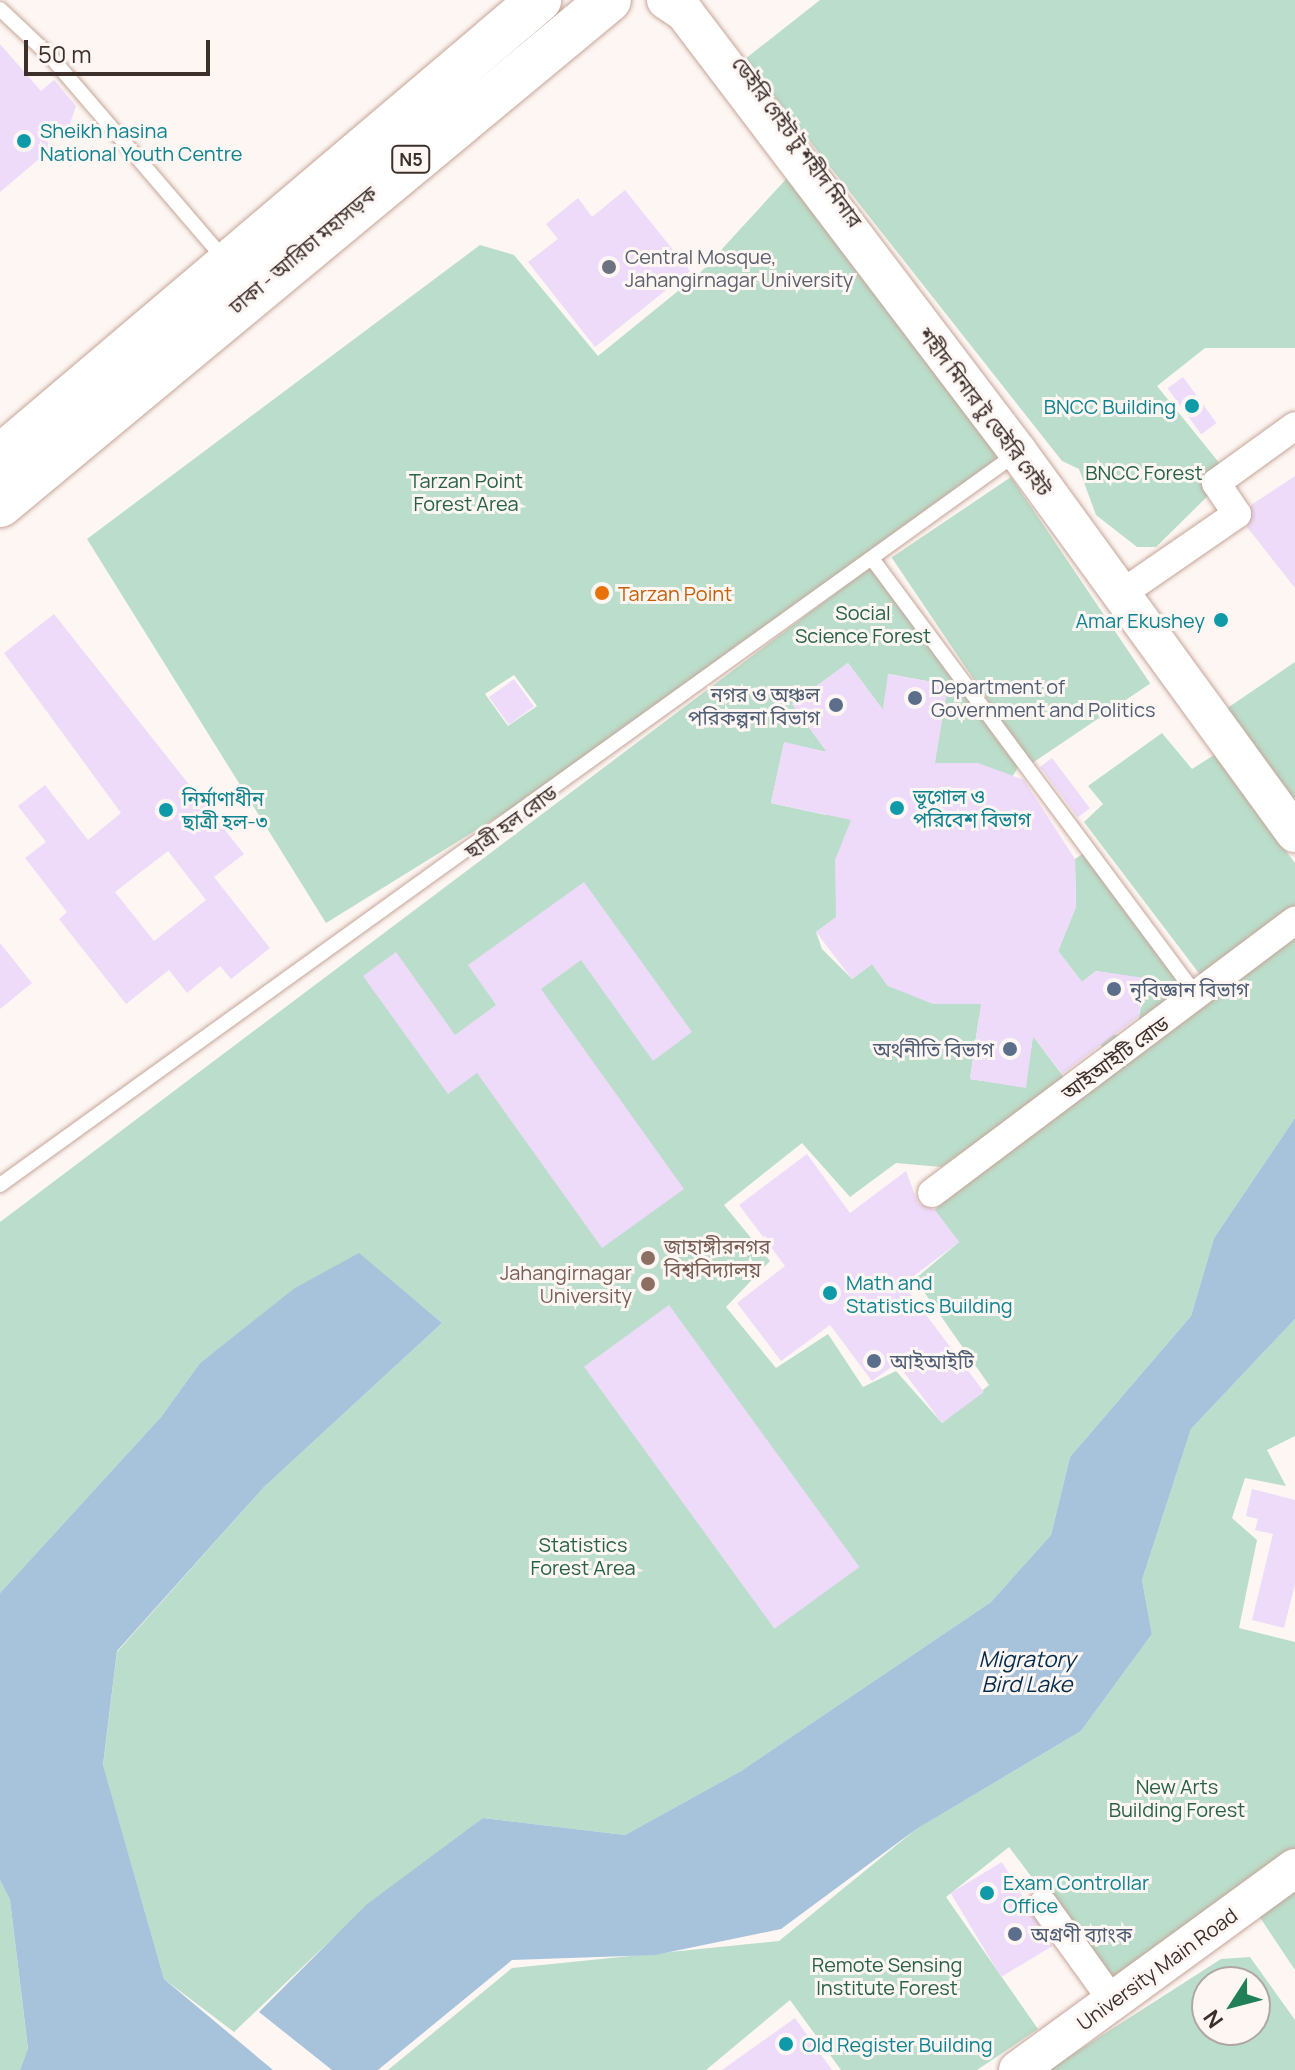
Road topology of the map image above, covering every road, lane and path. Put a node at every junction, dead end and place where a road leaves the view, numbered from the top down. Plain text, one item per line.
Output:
1 (539, 0) edge
2 (609, 0) edge
3 (666, 0) edge
4 (694, 0) edge
5 (0, 9) edge
6 (228, 263) junction
7 (205, 308) junction
8 (1295, 426) edge
9 (1021, 449) junction
10 (0, 457) edge
11 (0, 505) edge
12 (873, 560) junction
13 (1126, 592) junction
14 (1295, 814) edge
15 (1295, 833) edge
16 (1295, 920) edge
17 (1198, 997) junction
18 (0, 1185) edge
19 (932, 1193) dead end
20 (1295, 1868) edge
21 (1043, 1904) dead end
22 (1112, 2000) junction
23 (1018, 2070) edge

1 - 6 highway, ঢাকা - আরিচা মহাসড়ক / N5
2 - 7 highway, ঢাকা - আরিচা মহাসড়ক / N5
3 - 9 street, শহীদ মিনার টু ডেইরি গেইট
4 - 9 street, ডেইরি গেইট টু শহীদ মিনার
5 - 6 lane
6 - 7 highway, ঢাকা - আরিচা মহাসড়ক / N5
7 - 10 highway, ঢাকা - আরিচা মহাসড়ক / N5
7 - 11 highway, ঢাকা - আরিচা মহাসড়ক / N5
8 - 13 street
9 - 12 lane, ছাত্রী হল রোড
9 - 13 street, ডেইরি গেইট টু শহীদ মিনার
12 - 17 lane
12 - 18 lane, ছাত্রী হল রোড
13 - 14 street
13 - 15 street
16 - 17 street, আইআইটি রোড
17 - 19 street, আইআইটি রোড
20 - 22 street, University Main Road
21 - 22 street
22 - 23 street, University Main Road

